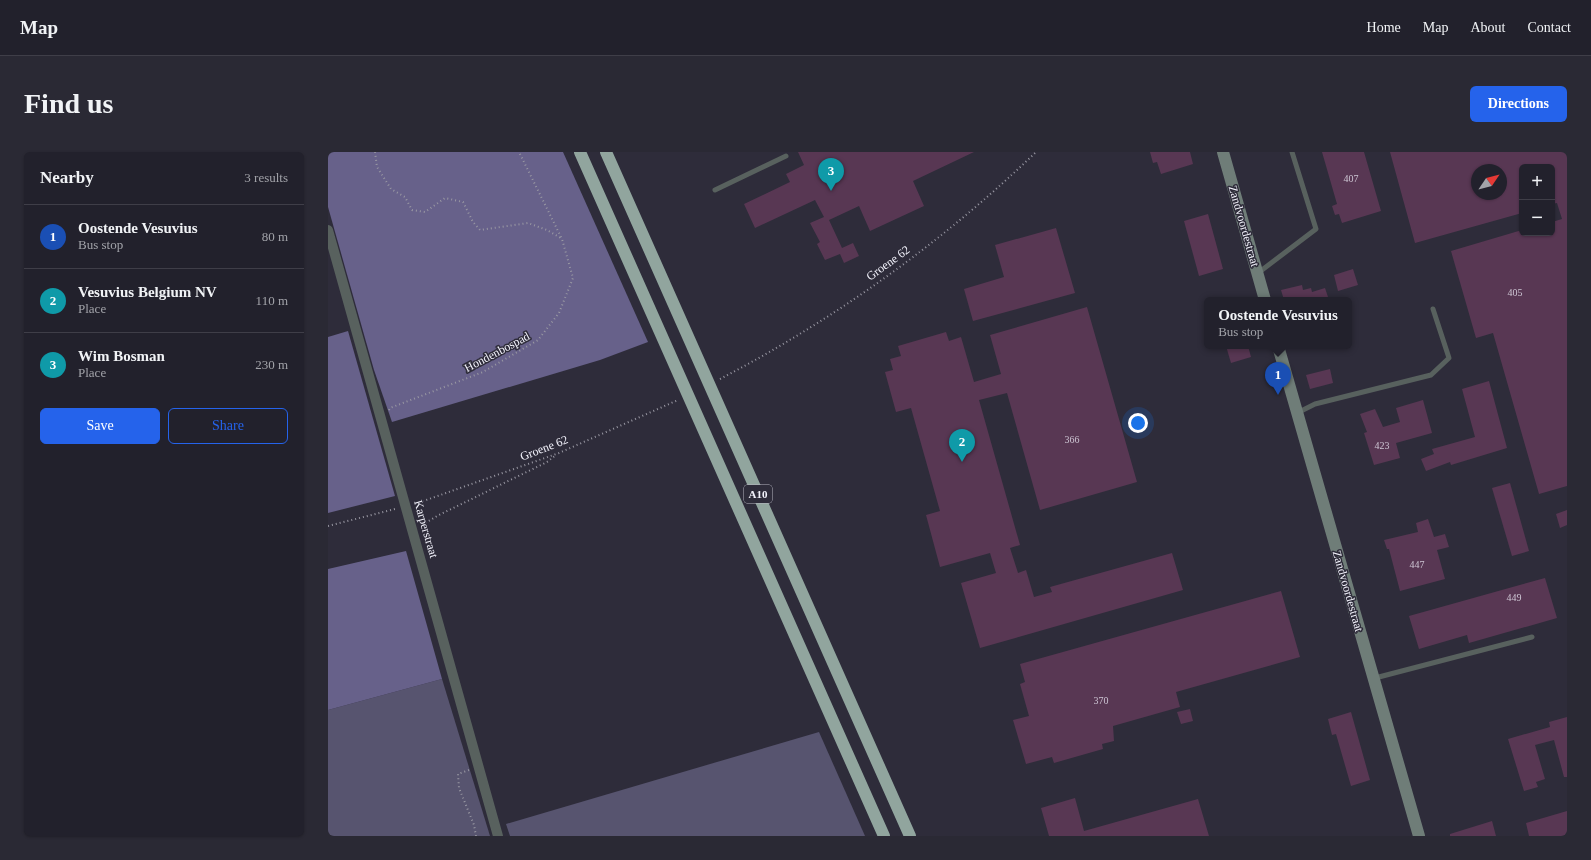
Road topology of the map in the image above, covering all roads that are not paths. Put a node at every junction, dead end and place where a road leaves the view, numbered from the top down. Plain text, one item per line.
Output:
1 (580, 152) edge
2 (606, 152) edge
3 (1223, 152) edge
4 (1292, 152) edge
5 (786, 156) dead end
6 (715, 190) dead end
7 (328, 230) edge
8 (1257, 273) junction
9 (1264, 297) edge
10 (1433, 309) dead end
11 (1279, 349) edge
12 (1297, 413) junction
13 (1532, 637) dead end
14 (1374, 679) junction
15 (498, 836) edge
16 (884, 836) edge
17 (910, 836) edge
18 (1419, 836) edge

1 - 16 highway, A10
2 - 17 highway, A10
3 - 8 main road, Zandvoordestraat
4 - 8 lane
5 - 6 lane
7 - 15 street, Karperstraat
8 - 9 main road, Zandvoordestraat
10 - 12 lane
11 - 12 main road, Zandvoordestraat
12 - 14 main road, Zandvoordestraat
13 - 14 lane
14 - 18 main road, Zandvoordestraat

